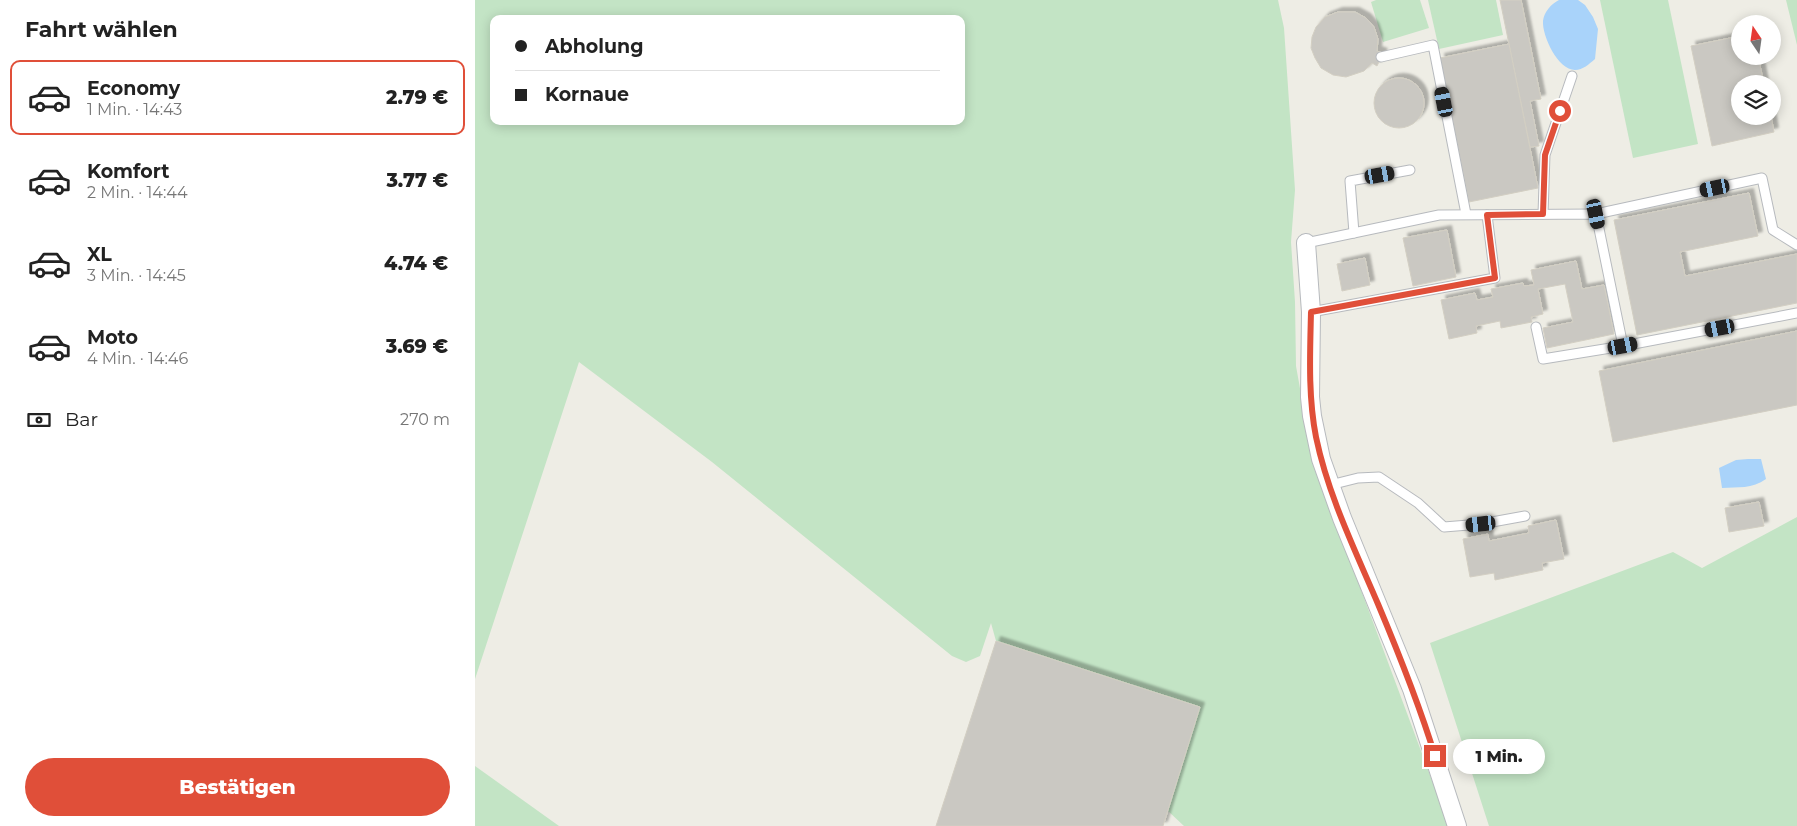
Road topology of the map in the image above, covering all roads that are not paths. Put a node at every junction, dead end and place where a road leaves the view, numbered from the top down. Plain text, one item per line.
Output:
1 (1381, 57) dead end
2 (1571, 76) dead end
3 (1410, 170) dead end
4 (1466, 214) junction
5 (1543, 214) junction
6 (1596, 214) junction
7 (1487, 215) junction
8 (1354, 233) junction
9 (1306, 243) joint
10 (1797, 245) edge
11 (1311, 312) junction
12 (1797, 313) edge
13 (1536, 327) dead end
14 (1623, 346) junction
15 (1329, 485) junction
16 (1525, 516) dead end
17 (1457, 826) edge

1 - 4 lane
2 - 5 lane
3 - 8 lane
4 - 7 lane
4 - 8 lane
5 - 6 lane
5 - 7 lane
6 - 10 lane
6 - 14 lane
7 - 11 lane
8 - 9 lane
9 - 11 street
11 - 15 street
12 - 14 lane
13 - 14 lane
15 - 16 lane
15 - 17 street

